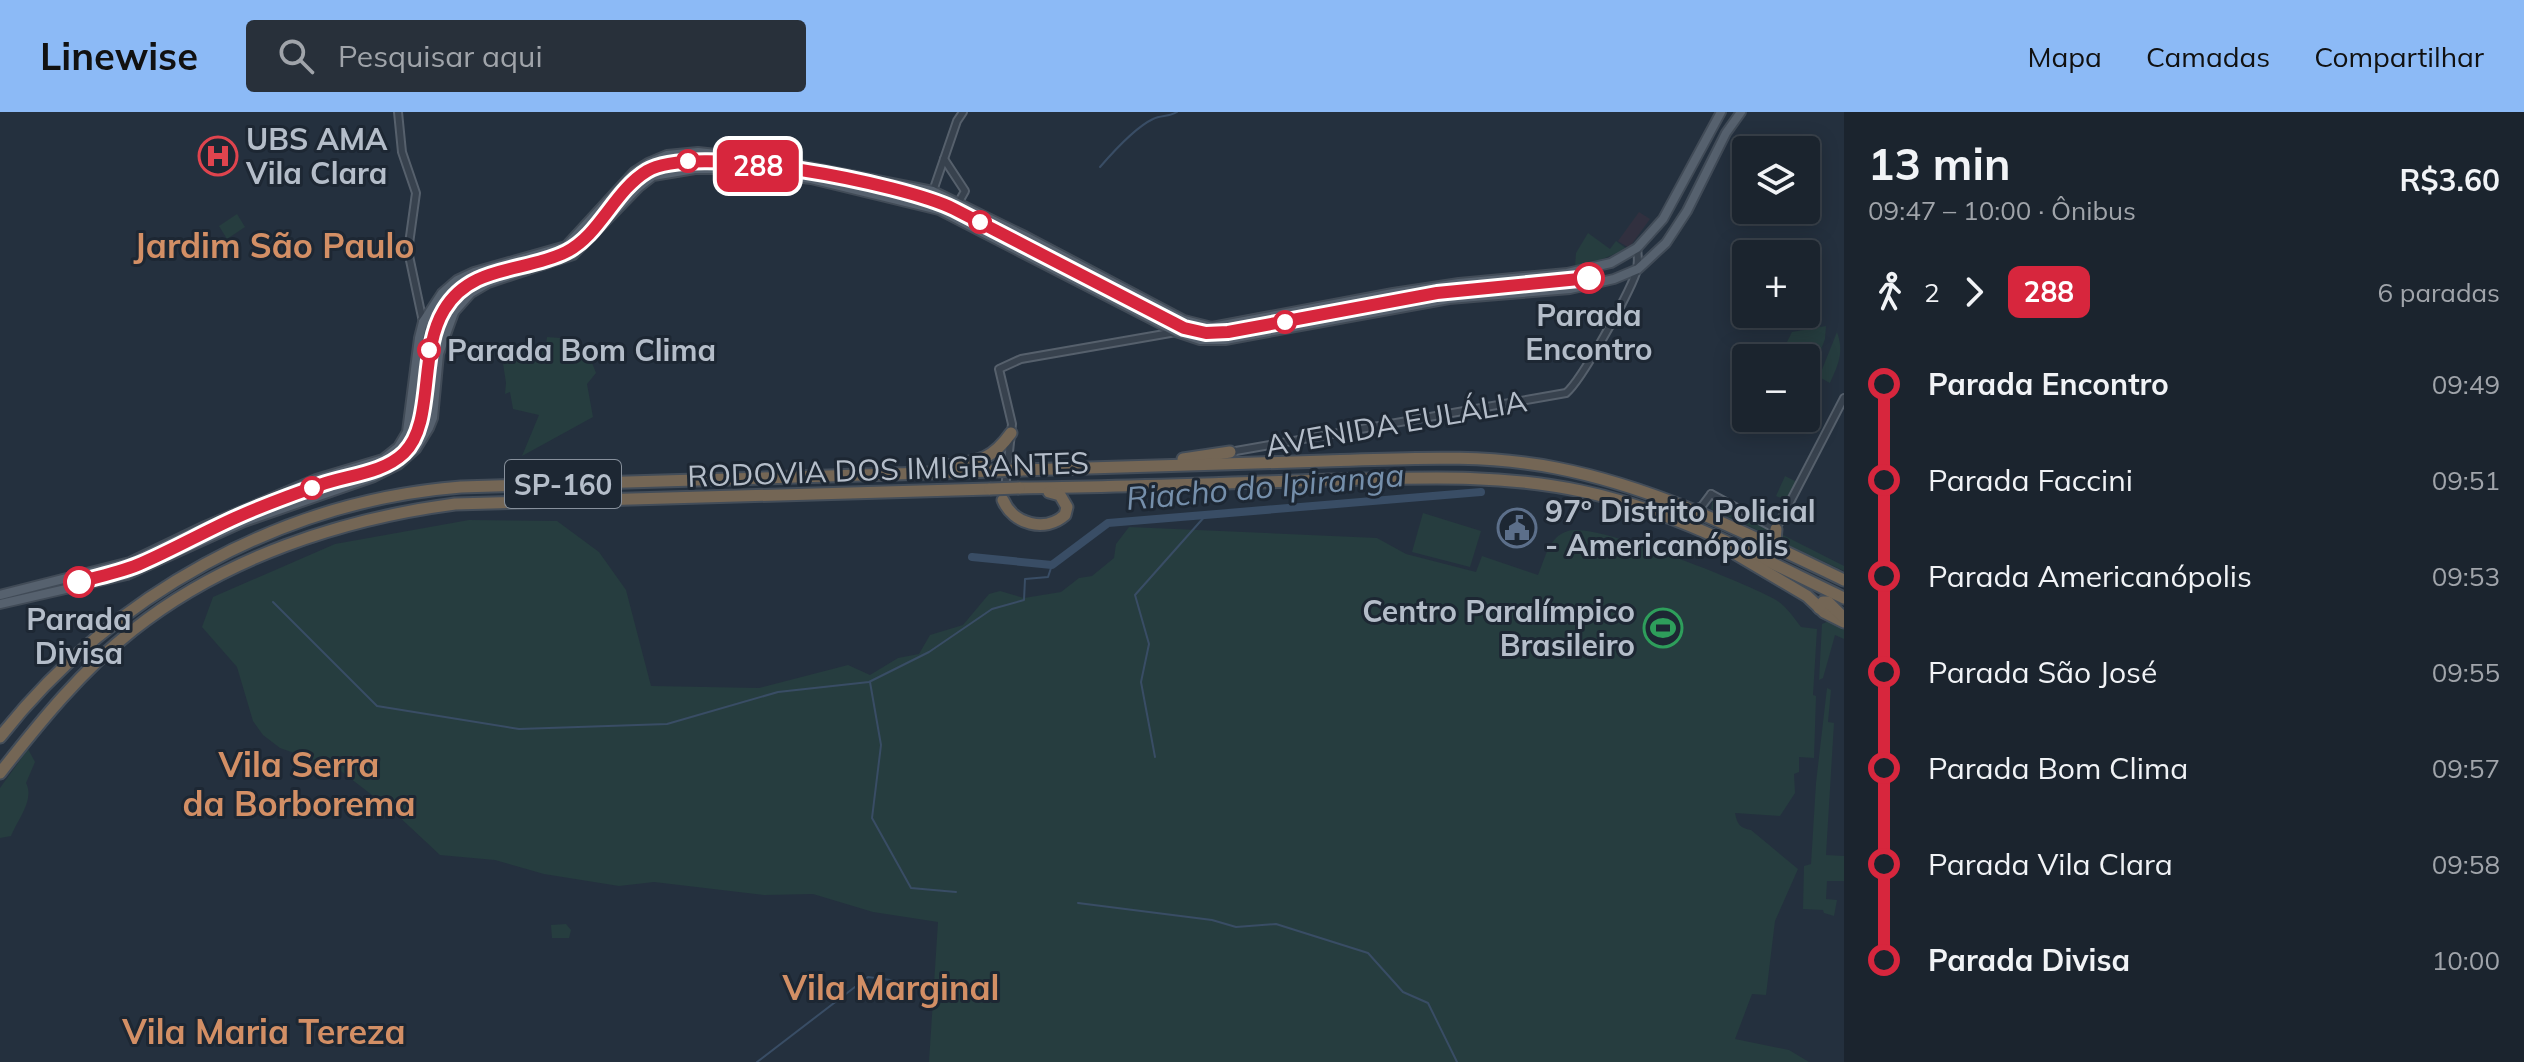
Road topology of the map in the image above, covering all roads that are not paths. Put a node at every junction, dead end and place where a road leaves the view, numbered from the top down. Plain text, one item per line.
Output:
1 (398, 112) edge
2 (963, 112) edge
3 (1721, 112) edge
4 (1741, 112) edge
5 (944, 159) junction
6 (941, 170) junction
7 (952, 170) junction
8 (933, 191) junction
9 (906, 200) junction
10 (957, 202) junction
11 (951, 216) junction
12 (1637, 248) junction
13 (1638, 269) junction
14 (474, 272) junction
15 (418, 300) junction
16 (436, 301) junction
17 (455, 311) junction
18 (423, 322) junction
19 (449, 323) junction
20 (1176, 332) junction
21 (1844, 398) edge
22 (1011, 433) junction
23 (1230, 452) joint
24 (1140, 466) junction
25 (922, 473) junction
26 (1041, 488) junction
27 (1711, 494) junction
28 (1003, 500) joint
29 (1695, 509) junction
30 (1709, 516) junction
31 (1694, 529) junction
32 (1776, 529) junction
33 (1781, 552) junction
34 (1844, 580) edge
35 (0, 595) edge
36 (1844, 598) edge
37 (0, 604) edge
38 (1844, 620) edge
39 (0, 737) edge
40 (0, 773) edge

1 - 15 street
2 - 5 street
3 - 12 main road
4 - 13 main road
5 - 6 street
5 - 7 street
6 - 7 street
6 - 8 street
7 - 10 street
8 - 9 main road
8 - 10 main road
8 - 14 main road
9 - 11 main road
9 - 17 main road
10 - 11 street
10 - 12 main road
11 - 20 main road
12 - 13 street
13 - 20 main road
13 - 23 street, AVENIDA EULÁLIA
14 - 16 main road
14 - 17 main road
15 - 16 street
15 - 18 street
16 - 18 main road
17 - 19 main road
18 - 19 main road
18 - 35 main road
19 - 37 main road
20 - 22 street
21 - 32 street
22 - 25 highway
22 - 28 street
23 - 24 highway
24 - 25 highway, RODOVIA DOS IMIGRANTES / SP-160, bridge
24 - 29 highway, RODOVIA DOS IMIGRANTES / SP-160
25 - 39 highway, RODOVIA DOS IMIGRANTES / SP-160
26 - 28 highway
26 - 31 highway, RODOVIA DOS IMIGRANTES / SP-160
26 - 40 highway, RODOVIA DOS IMIGRANTES / SP-160, bridge
27 - 29 street
27 - 30 street
27 - 32 street
29 - 30 highway, RODOVIA DOS IMIGRANTES / SP-160
30 - 33 highway, RODOVIA DOS IMIGRANTES / SP-160
31 - 36 highway, RODOVIA DOS IMIGRANTES / SP-160
31 - 38 highway
32 - 33 highway
33 - 34 highway, RODOVIA DOS IMIGRANTES / SP-160

